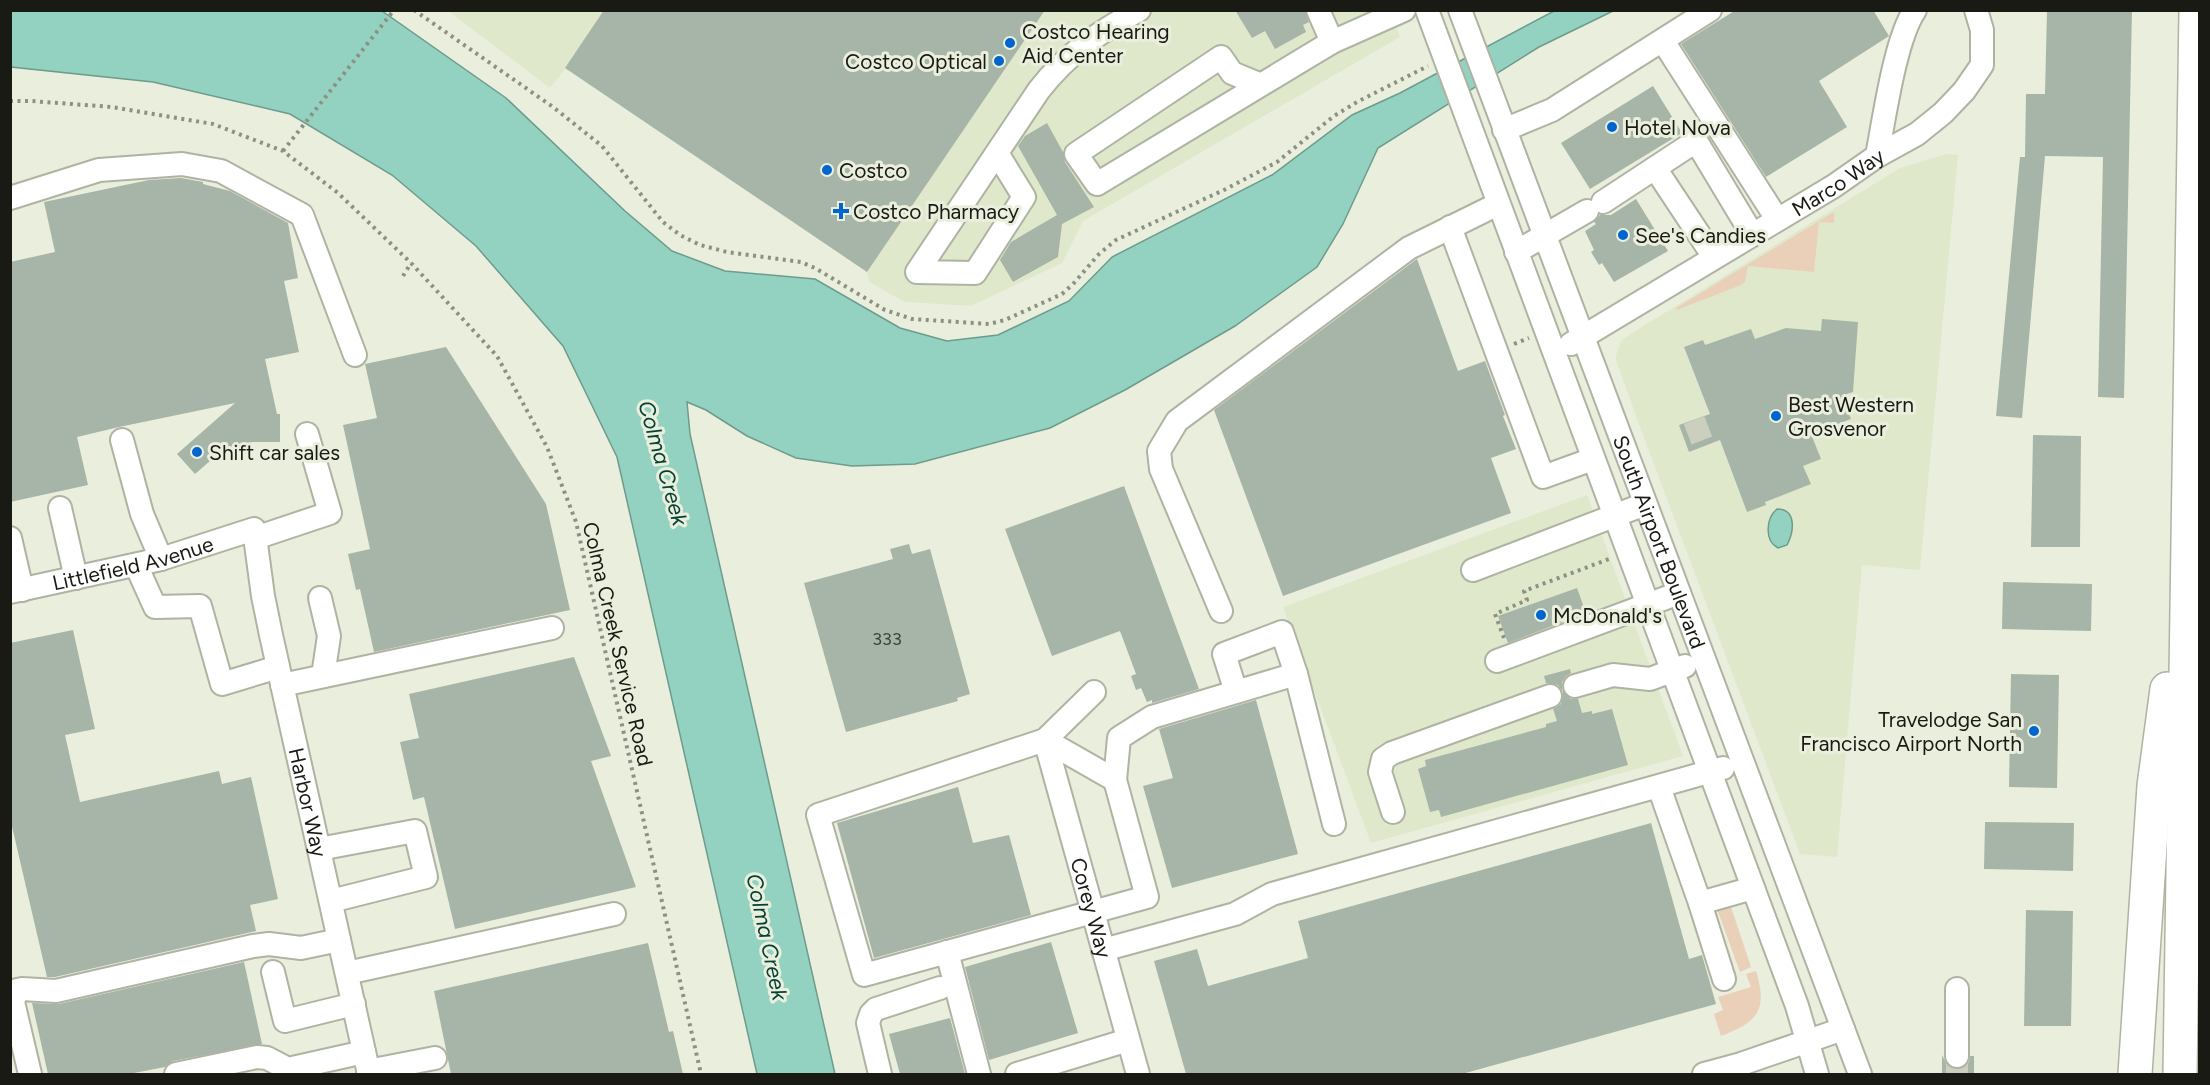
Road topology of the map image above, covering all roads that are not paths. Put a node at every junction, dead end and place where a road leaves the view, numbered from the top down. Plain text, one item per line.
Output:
1 (1139, 10) edge
2 (1318, 10) edge
3 (1404, 10) edge
4 (1427, 10) edge
5 (1460, 10) edge
6 (1710, 10) edge
7 (1976, 10) edge
8 (2195, 10) edge
9 (1908, 14) edge
10 (1663, 41) junction
11 (1332, 42) junction
12 (1261, 85) junction
13 (1504, 130) junction
14 (997, 153) junction
15 (1877, 156) junction
16 (1655, 168) junction
17 (10, 198) edge
18 (1498, 204) junction
19 (1777, 219) junction
20 (1450, 228) junction
21 (1752, 234) junction
22 (1544, 236) junction
23 (1516, 252) junction
24 (1714, 257) junction
25 (1583, 337) junction
26 (355, 355) dead end
27 (1555, 355) junction
28 (307, 434) dead end
29 (122, 440) dead end
30 (1593, 459) junction
31 (1645, 504) junction
32 (60, 508) dead end
33 (1614, 516) junction
34 (255, 534) junction
35 (10, 538) edge
36 (2187, 553) junction
37 (161, 559) junction
38 (136, 565) junction
39 (1473, 570) dead end
40 (76, 578) junction
41 (16, 591) edge
42 (1679, 593) junction
43 (320, 598) dead end
44 (1647, 604) junction
45 (1221, 610) dead end
46 (552, 628) dead end
47 (1501, 653) road end
48 (1703, 659) junction
49 (1672, 671) junction
50 (1296, 674) junction
51 (280, 676) junction
52 (323, 676) junction
53 (1575, 687) dead end
54 (1094, 692) dead end
55 (1236, 692) junction
56 (1550, 696) dead end
57 (1045, 740) junction
58 (1741, 761) junction
59 (1710, 772) junction
60 (1115, 780) junction
61 (1659, 787) junction
62 (1393, 812) dead end
63 (1334, 824) dead end
64 (319, 849) junction
65 (1753, 888) junction
66 (331, 901) junction
67 (1700, 903) junction
68 (1093, 911) junction
69 (614, 914) dead end
70 (339, 940) junction
71 (1103, 950) junction
72 (947, 951) junction
73 (273, 972) dead end
74 (347, 973) junction
75 (1724, 979) dead end
76 (940, 988) dead end
77 (1957, 989) dead end
78 (354, 1004) junction
79 (1843, 1029) junction
80 (1128, 1040) junction
81 (1807, 1040) junction
82 (1957, 1056) tunnel mouth
83 (435, 1058) dead end
84 (367, 1066) edge
85 (308, 1070) edge
86 (30, 1074) edge
87 (176, 1074) edge
88 (880, 1074) edge
89 (979, 1074) edge
90 (1017, 1074) edge
91 (1138, 1074) edge
92 (1704, 1074) edge
93 (1817, 1074) edge
94 (1860, 1074) edge
95 (2135, 1074) edge
96 (2180, 1074) edge

1 - 14 street
2 - 11 street
3 - 11 street
4 - 18 street, South Airport Boulevard
5 - 13 street, South Airport Boulevard
6 - 10 street
7 - 15 street, Marco Way
8 - 36 highway
9 - 15 street
10 - 13 street
10 - 19 street
11 - 12 street
12 - 12 street
13 - 22 street, South Airport Boulevard
14 - 14 street
15 - 19 street, Marco Way
16 - 21 street
16 - 22 street
16 - 24 street
17 - 26 street
18 - 20 street
18 - 23 street, South Airport Boulevard
19 - 21 street, Marco Way
20 - 30 street
20 - 45 street
21 - 24 street, Marco Way
22 - 23 street
22 - 25 street, South Airport Boulevard
23 - 27 street, South Airport Boulevard
24 - 25 street, Marco Way
25 - 27 street, Marco Way
25 - 31 street, South Airport Boulevard
27 - 30 street, South Airport Boulevard
28 - 34 street, Littlefield Avenue
29 - 37 street
30 - 33 street, South Airport Boulevard
31 - 33 street
31 - 42 street, South Airport Boulevard
32 - 40 street
33 - 39 street
33 - 44 street, South Airport Boulevard
34 - 37 street, Littlefield Avenue
34 - 51 street, Harbor Way
35 - 41 street
36 - 95 highway
36 - 96 highway
37 - 38 street, Littlefield Avenue
38 - 40 street, Littlefield Avenue
38 - 51 street
40 - 41 street, Littlefield Avenue
42 - 44 street
42 - 48 street, South Airport Boulevard
43 - 52 street
44 - 47 street
44 - 49 street, South Airport Boulevard
46 - 52 street
48 - 49 street
48 - 58 street, South Airport Boulevard
49 - 53 street
49 - 59 street, South Airport Boulevard
50 - 55 street
50 - 55 street
50 - 63 street
51 - 52 street
51 - 64 street, Harbor Way
54 - 57 street
55 - 60 street
56 - 62 street
57 - 60 street
57 - 68 street, Corey Way
57 - 72 street
58 - 59 street
58 - 79 street, South Airport Boulevard
59 - 61 street
59 - 65 street, South Airport Boulevard
60 - 68 street
61 - 67 street
61 - 71 street
64 - 66 street, Harbor Way
64 - 66 street
65 - 67 street
65 - 81 street, South Airport Boulevard
66 - 70 street, Harbor Way
67 - 75 street
68 - 71 street, Corey Way
68 - 72 street
69 - 74 street
70 - 74 street, Harbor Way
70 - 86 street
71 - 80 street, Corey Way
72 - 89 street
73 - 78 street
74 - 78 street, Harbor Way
76 - 88 street
77 - 82 street
78 - 84 street, Harbor Way
79 - 81 street
79 - 94 street, South Airport Boulevard
80 - 90 street
80 - 91 street, Corey Way
81 - 92 street
81 - 93 street, South Airport Boulevard
83 - 84 street
84 - 85 street
85 - 87 street

